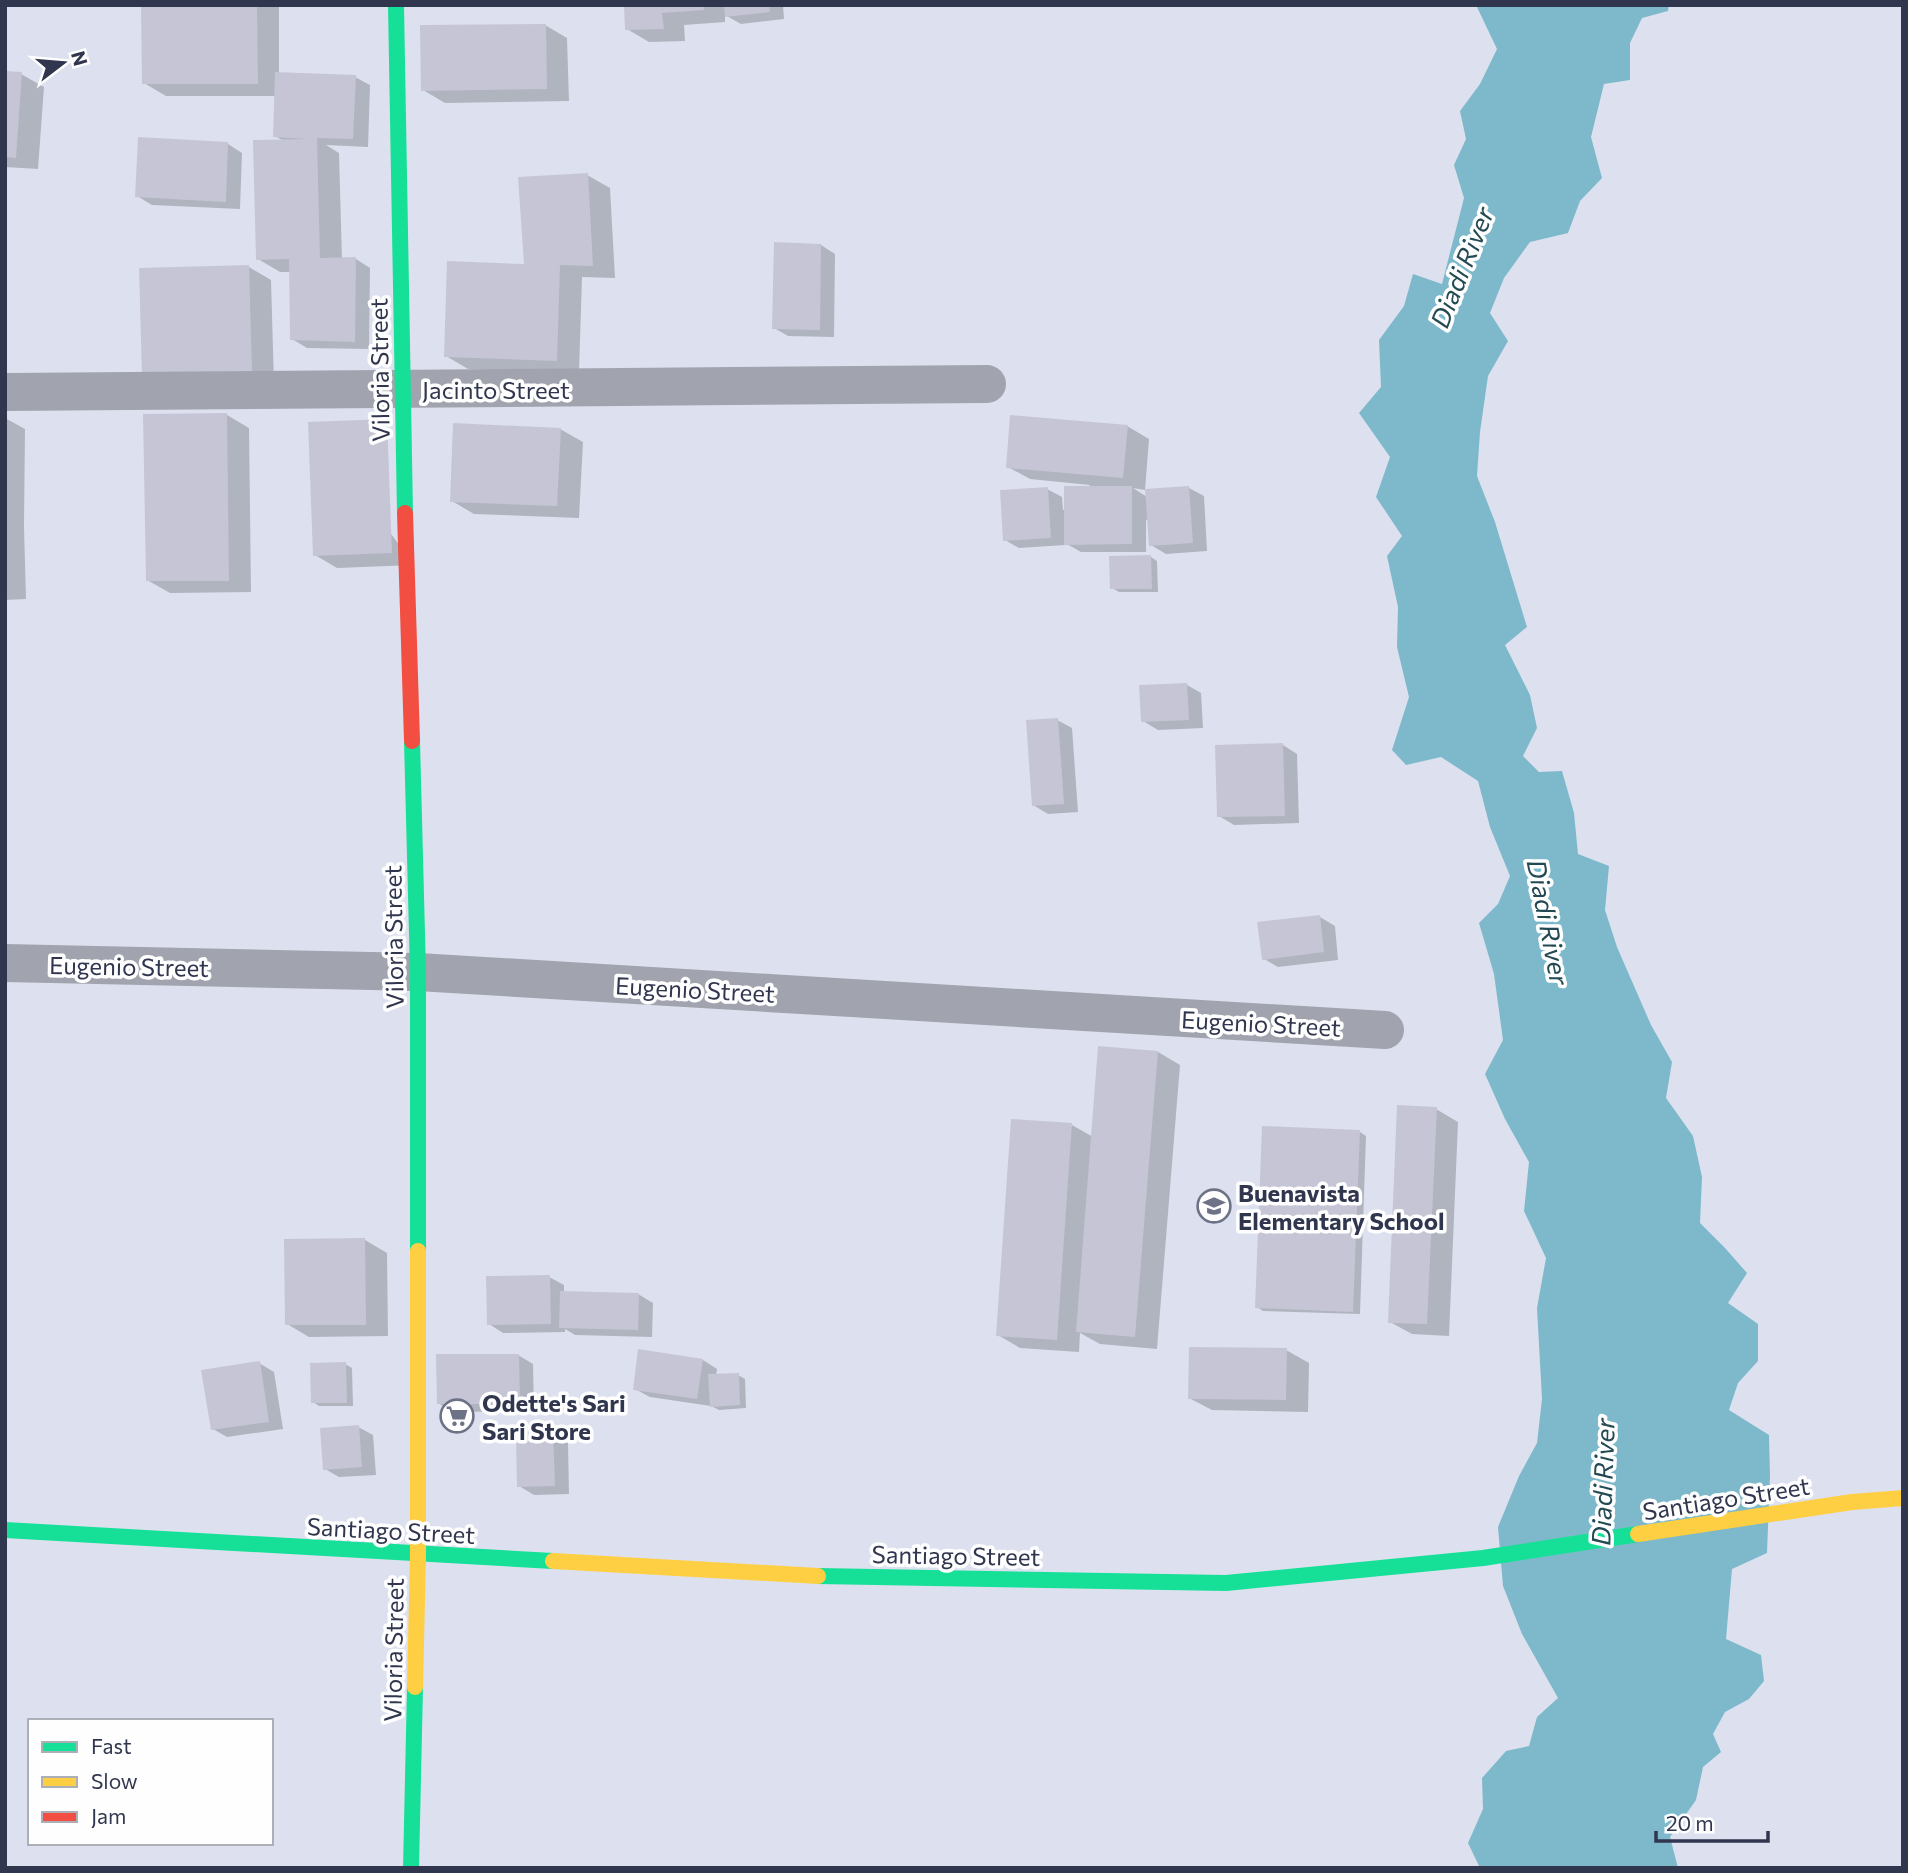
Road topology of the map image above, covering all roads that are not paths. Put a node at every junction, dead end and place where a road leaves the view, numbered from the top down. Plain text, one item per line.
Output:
1 (396, 5) edge
2 (987, 384) dead end
3 (401, 389) junction
4 (5, 392) edge
5 (5, 963) edge
6 (418, 972) junction
7 (1385, 1030) dead end
8 (1903, 1498) edge
9 (5, 1530) edge
10 (418, 1555) junction
11 (411, 1868) edge

1 - 3 main road, Viloria Street
2 - 3 street, Jacinto Street
3 - 4 street, Jacinto Street
3 - 6 main road, Viloria Street
5 - 6 street, Eugenio Street
6 - 7 street, Eugenio Street
6 - 10 main road, Viloria Street
8 - 10 main road, Santiago Street
9 - 10 main road, Santiago Street
10 - 11 main road, Viloria Street

